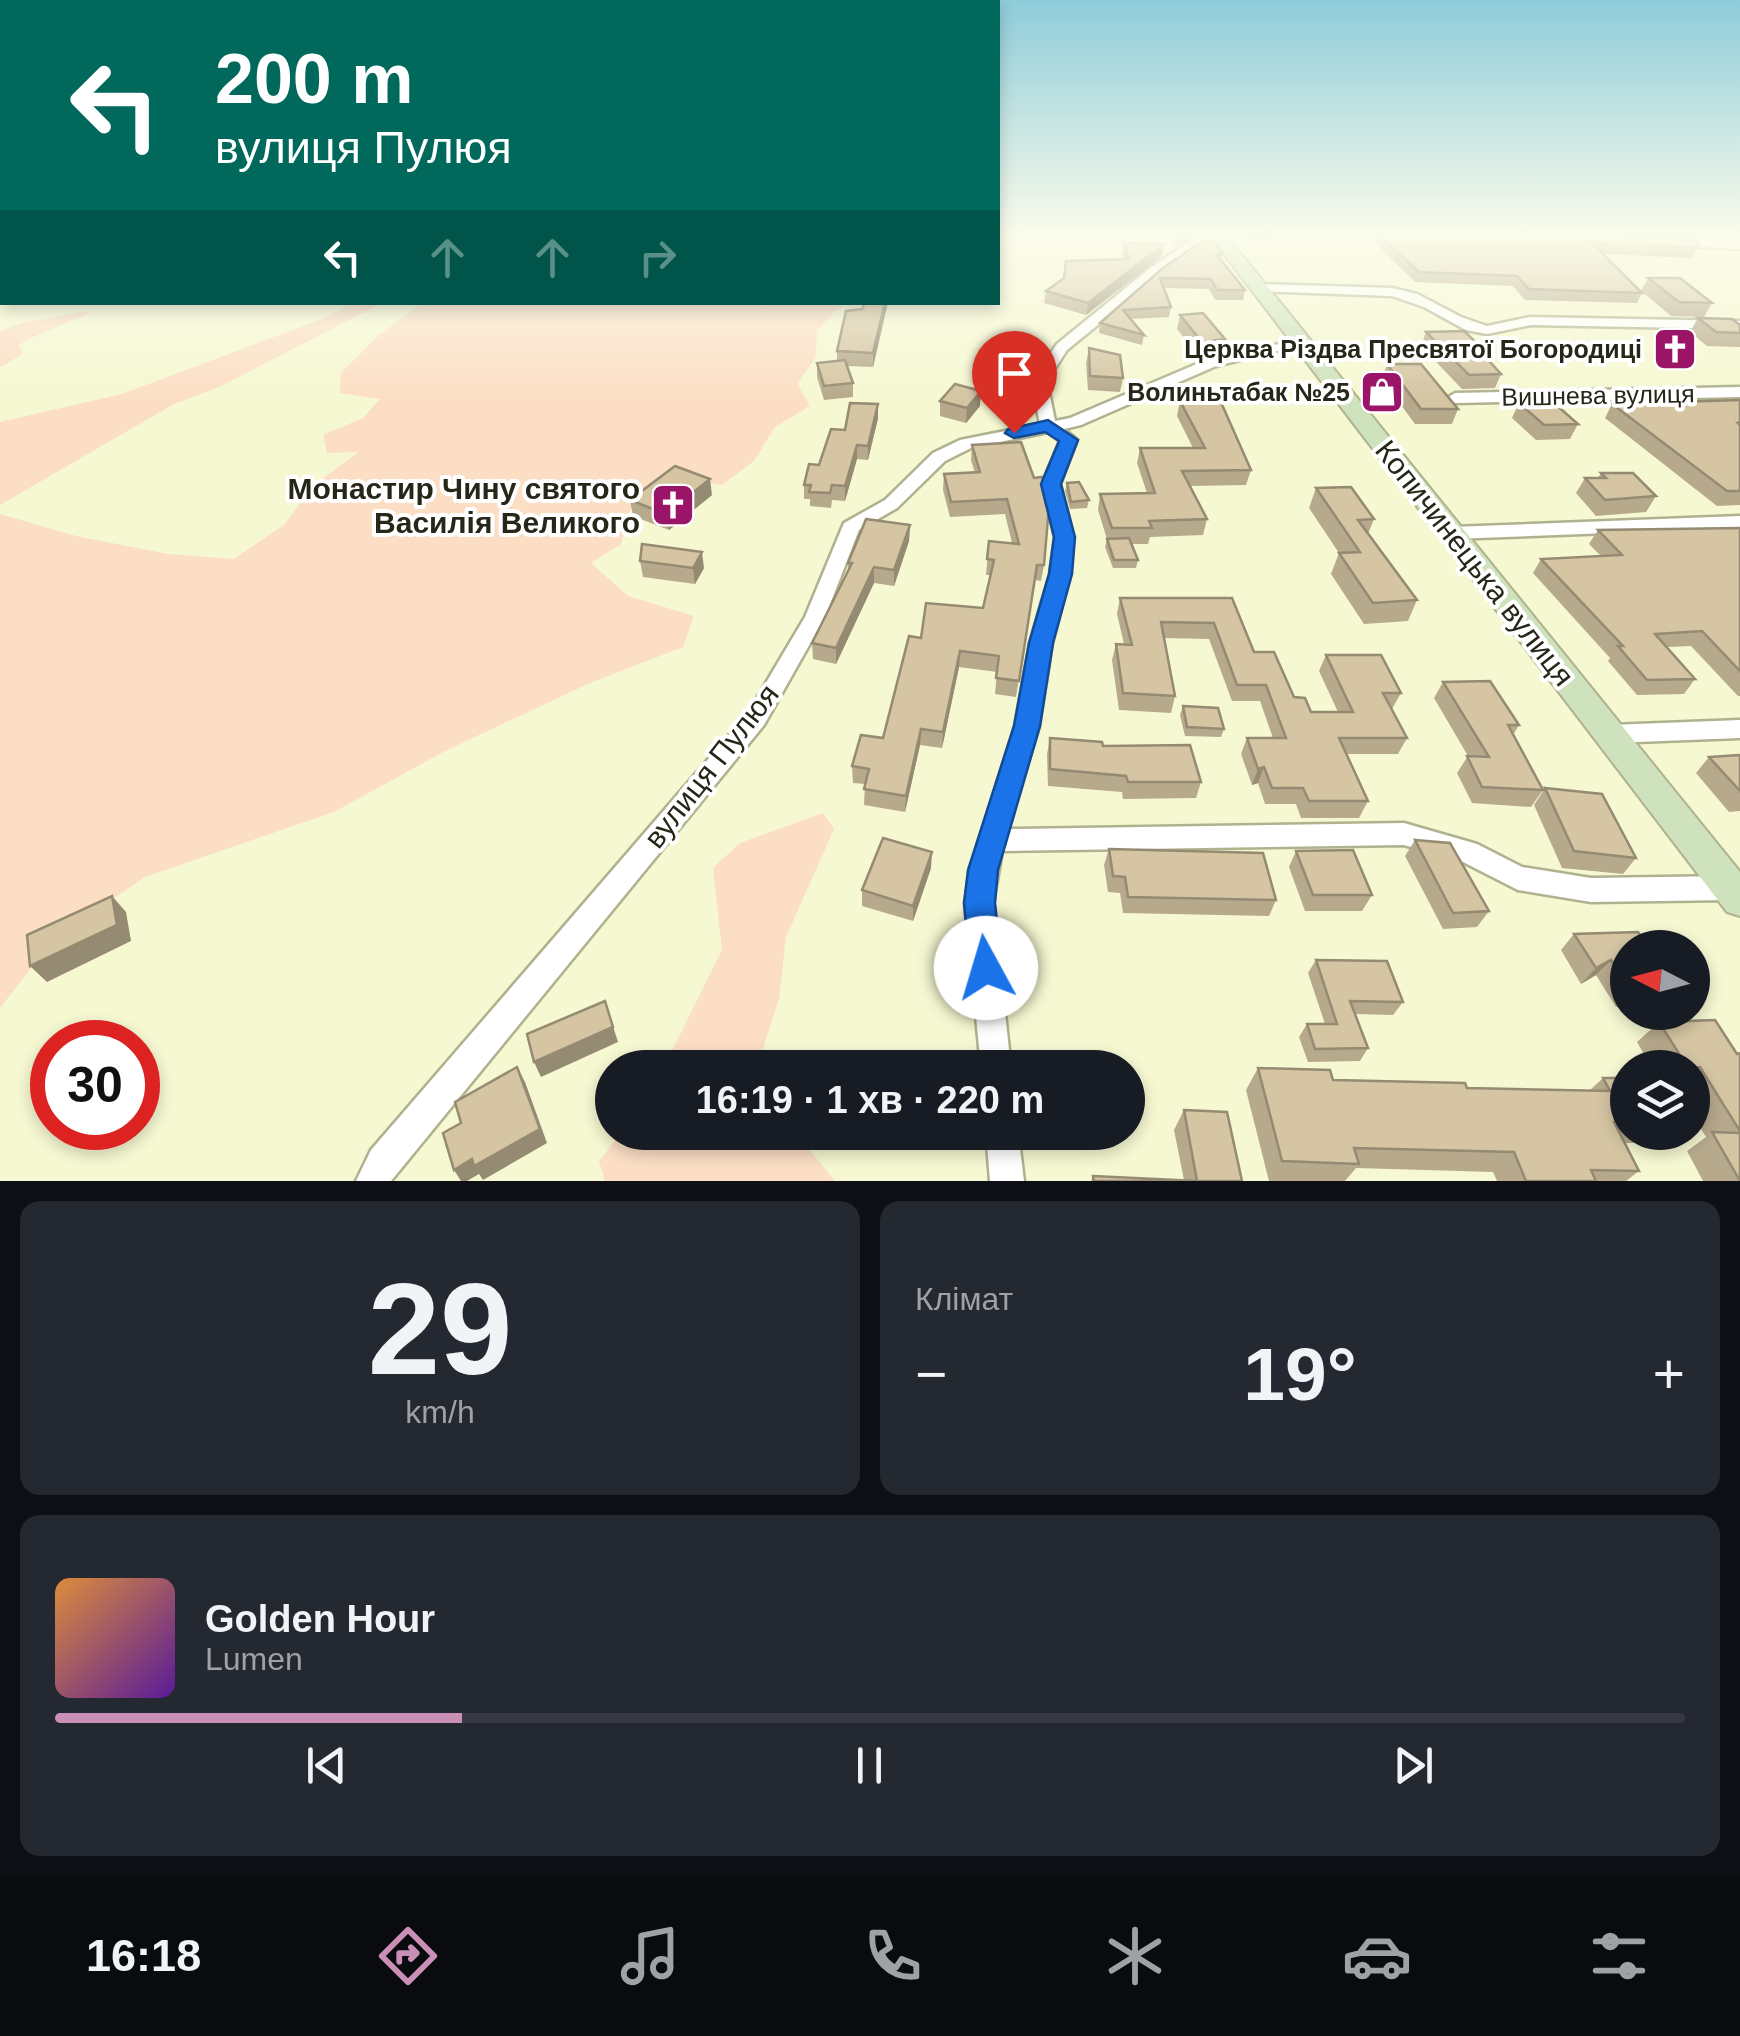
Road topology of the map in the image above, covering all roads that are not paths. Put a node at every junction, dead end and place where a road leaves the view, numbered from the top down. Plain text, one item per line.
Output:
1 (1135, 288) edge
2 (1259, 288) edge
3 (1262, 288) edge
4 (1740, 325) edge
5 (1302, 343) junction
6 (1740, 392) edge
7 (1455, 398) edge
8 (1048, 425) junction
9 (1740, 522) edge
10 (1451, 532) junction
11 (1740, 729) edge
12 (1610, 734) junction
13 (994, 840) junction
14 (1735, 894) edge
15 (994, 1050) edge
16 (1004, 1150) edge
17 (373, 1181) edge
18 (1007, 1181) edge

1 - 8 street, Копичинецька вулиця
2 - 5 main road, Копичинецька вулиця
3 - 4 street
5 - 8 street, вулиця Пулюя
5 - 10 main road, Копичинецька вулиця
6 - 7 street, Вишнева вулиця
8 - 13 street, Копичинецька вулиця
8 - 17 street, вулиця Пулюя
9 - 10 street
10 - 12 main road, Копичинецька вулиця
11 - 12 street
12 - 14 main road, Копичинецька вулиця
13 - 14 street, Копичинецька вулиця
13 - 15 street
16 - 18 street

